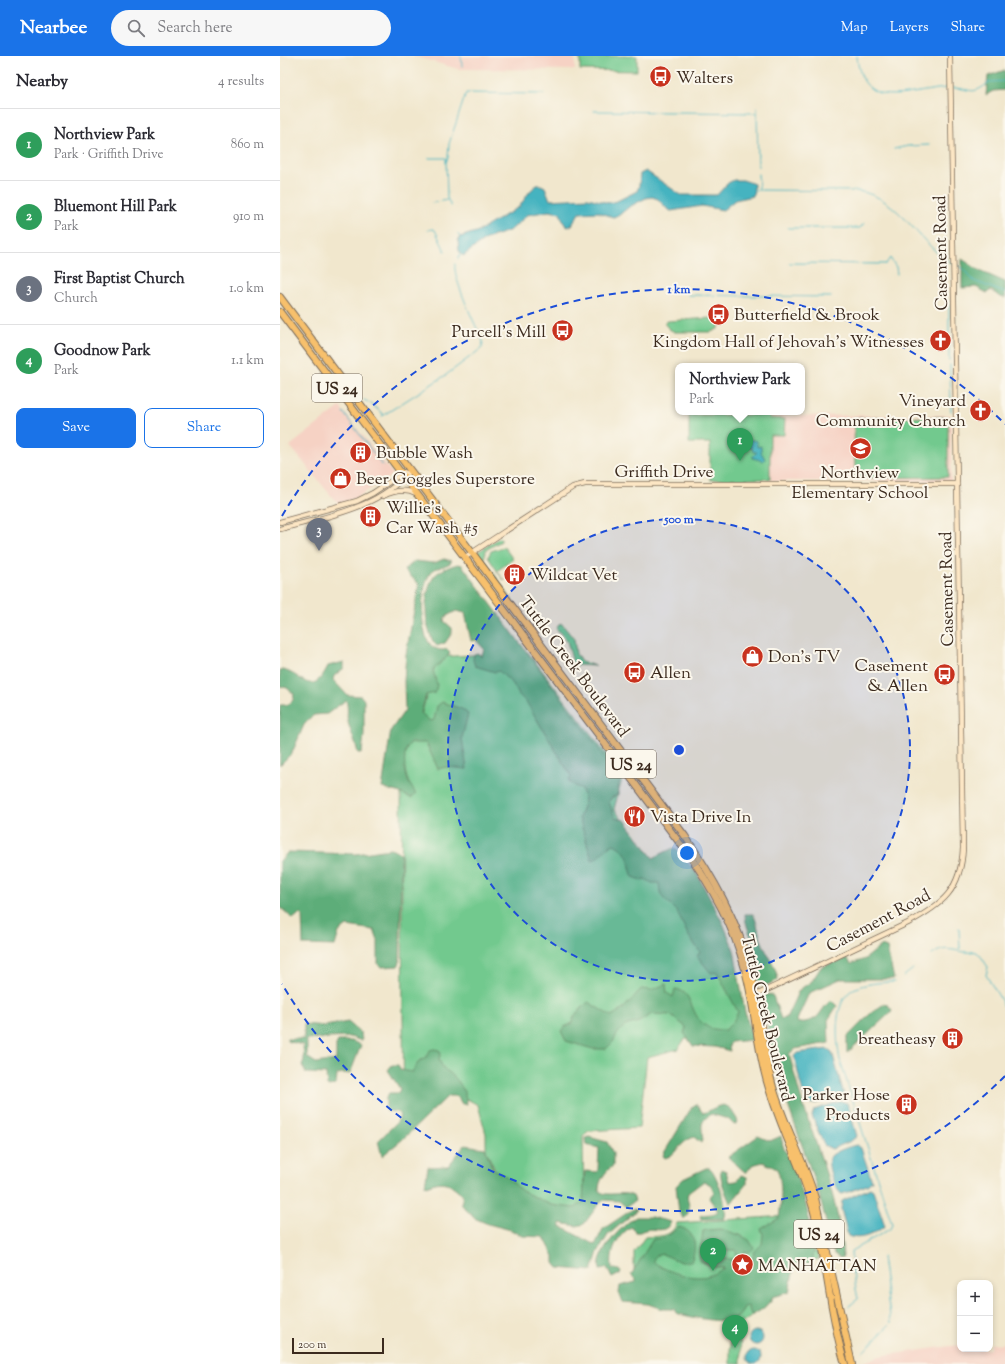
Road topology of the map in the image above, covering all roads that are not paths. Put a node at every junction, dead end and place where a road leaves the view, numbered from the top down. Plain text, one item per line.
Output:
1 (950, 56) edge
2 (280, 297) edge
3 (280, 312) edge
4 (410, 470) junction
5 (402, 476) junction
6 (957, 484) junction
7 (417, 495) junction
8 (372, 500) junction
9 (280, 522) edge
10 (280, 529) edge
11 (472, 553) junction
12 (464, 558) junction
13 (753, 996) junction
14 (841, 1314) junction
15 (838, 1340) junction
16 (834, 1346) dead end
17 (845, 1364) edge
18 (852, 1364) edge

1 - 6 street, Casement Road
2 - 4 highway, Tuttle Creek Boulevard / US 24
3 - 5 highway, Tuttle Creek Boulevard / US 24
4 - 5 street
4 - 11 highway, Tuttle Creek Boulevard / US 24
5 - 7 highway, Tuttle Creek Boulevard / US 24
5 - 8 street
5 - 9 street
6 - 11 street, Griffith Drive
6 - 13 street, Casement Road
7 - 8 street
7 - 12 highway, Tuttle Creek Boulevard / US 24
8 - 10 street
11 - 12 street, Griffith Drive
11 - 13 highway, Tuttle Creek Boulevard / US 24
12 - 13 highway, Tuttle Creek Boulevard / US 24
13 - 14 highway, Tuttle Creek Boulevard / US 24
13 - 15 highway, Tuttle Creek Boulevard / US 24
14 - 15 highway
14 - 18 highway, Tuttle Creek Boulevard / US 24
15 - 16 highway
15 - 17 highway, Tuttle Creek Boulevard / US 24

